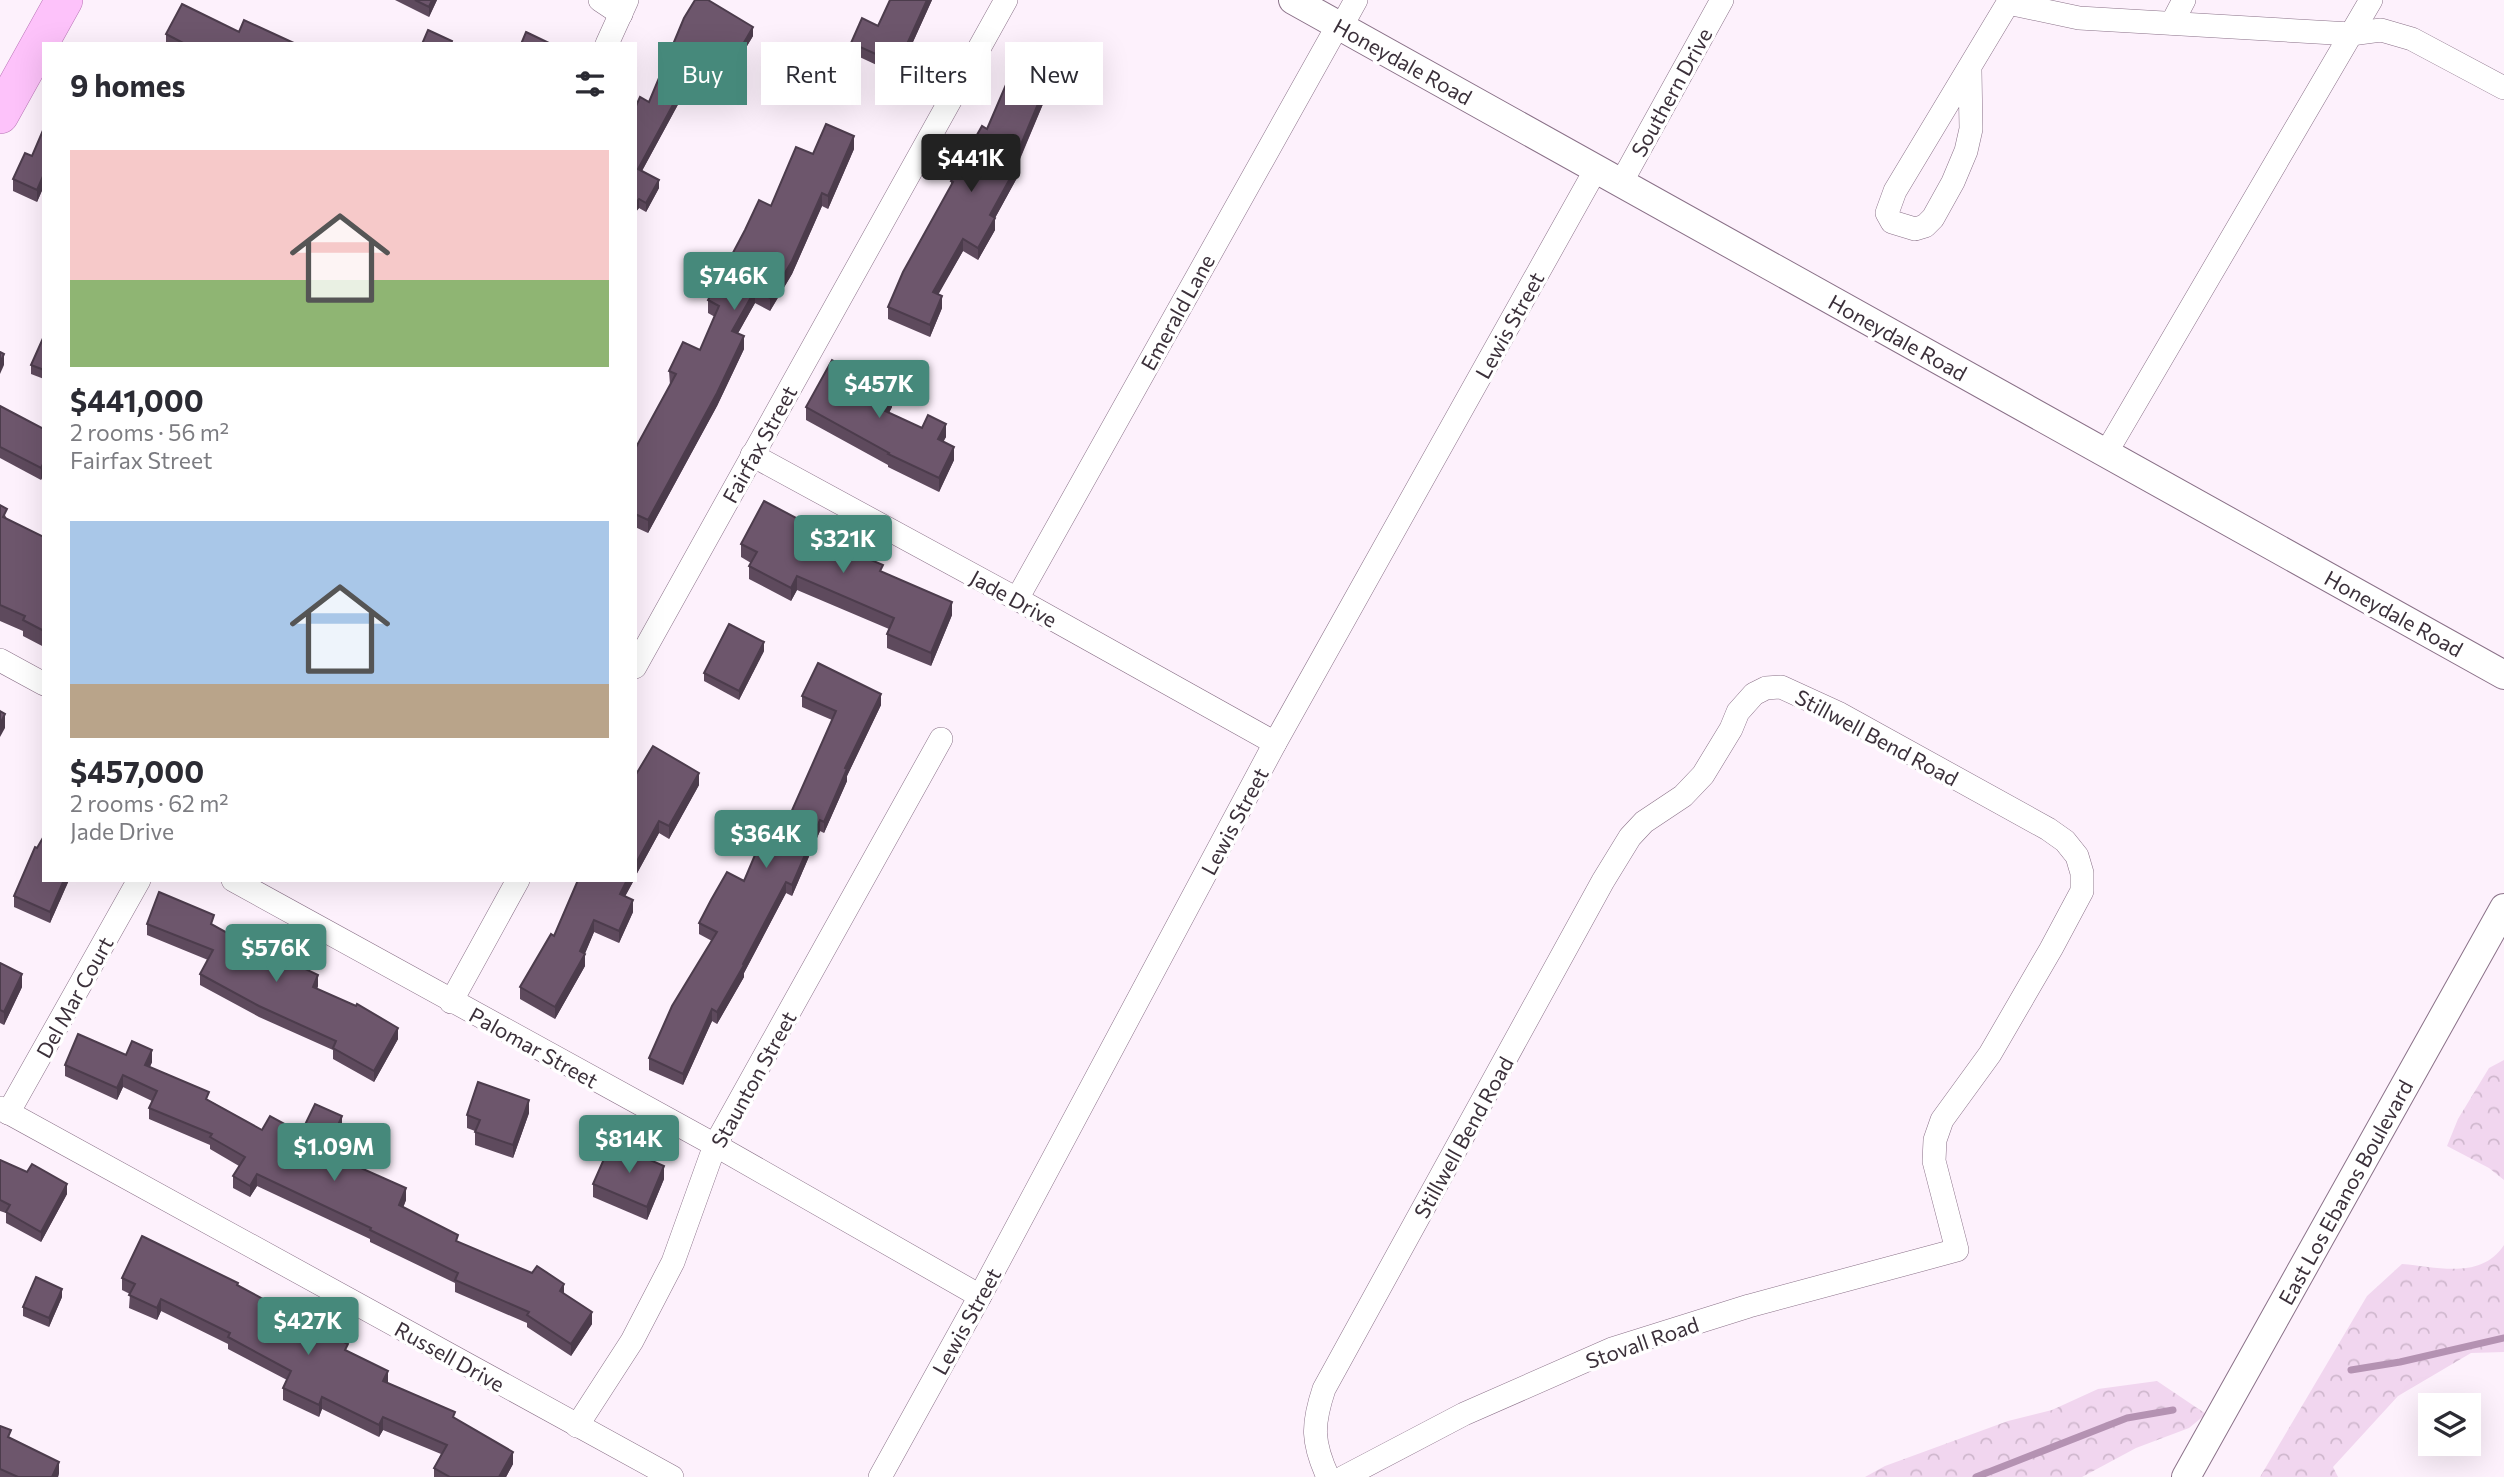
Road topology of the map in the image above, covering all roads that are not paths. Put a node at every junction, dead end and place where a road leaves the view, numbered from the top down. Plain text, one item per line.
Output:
1 (64, 0) edge
2 (600, 0) edge
3 (1006, 0) edge
4 (1293, 0) edge
5 (1356, 0) edge
6 (1721, 0) edge
7 (2185, 0) edge
8 (2371, 0) edge
9 (2009, 2) edge
10 (624, 7) edge
11 (2172, 23) junction
12 (1338, 25) junction
13 (2351, 34) junction
14 (608, 42) edge
15 (23, 67) edge
16 (1970, 70) junction
17 (2504, 88) edge
18 (0, 115) edge
19 (1595, 169) junction
20 (1621, 183) junction
21 (2106, 453) junction
22 (752, 455) junction
23 (1017, 599) junction
24 (0, 660) edge
25 (637, 663) edge
26 (2504, 675) edge
27 (42, 683) edge
28 (941, 738) dead end
29 (1275, 743) junction
30 (138, 882) edge
31 (237, 882) edge
32 (517, 882) edge
33 (2504, 908) edge
34 (451, 1002) junction
35 (4, 1110) edge
36 (715, 1145) junction
37 (1957, 1250) joint
38 (980, 1296) junction
39 (577, 1426) junction
40 (672, 1477) edge
41 (880, 1477) edge
42 (1328, 1477) edge
43 (1344, 1477) edge
44 (2186, 1477) edge

1 - 15 main road
2 - 10 street
3 - 22 street, Fairfax Street
4 - 12 street, Honeydale Road
5 - 12 street, Emerald Lane
6 - 20 street, Southern Drive
7 - 11 street
8 - 13 street
9 - 11 street
9 - 16 street
10 - 14 street
11 - 13 street
12 - 19 street, Honeydale Road
12 - 23 street, Emerald Lane
13 - 17 street
13 - 21 street
15 - 18 main road
16 - 16 street
19 - 20 street, Honeydale Road
19 - 29 street, Lewis Street
20 - 21 street, Honeydale Road
21 - 26 street, Honeydale Road
22 - 23 street, Jade Drive
22 - 25 street, Fairfax Street
23 - 29 street, Jade Drive
24 - 27 street
28 - 36 street, Staunton Street
29 - 38 street, Lewis Street
30 - 35 street, Del Mar Court
31 - 34 street, Palomar Street
32 - 34 street
33 - 44 street, East Los Ebanos Boulevard
34 - 36 street, Palomar Street
35 - 39 street, Russell Drive
36 - 38 street, Palomar Street
36 - 39 street, Staunton Street
37 - 42 street, Stillwell Bend Road
37 - 43 street, Stovall Road
38 - 41 street, Lewis Street
39 - 40 street, Russell Drive

